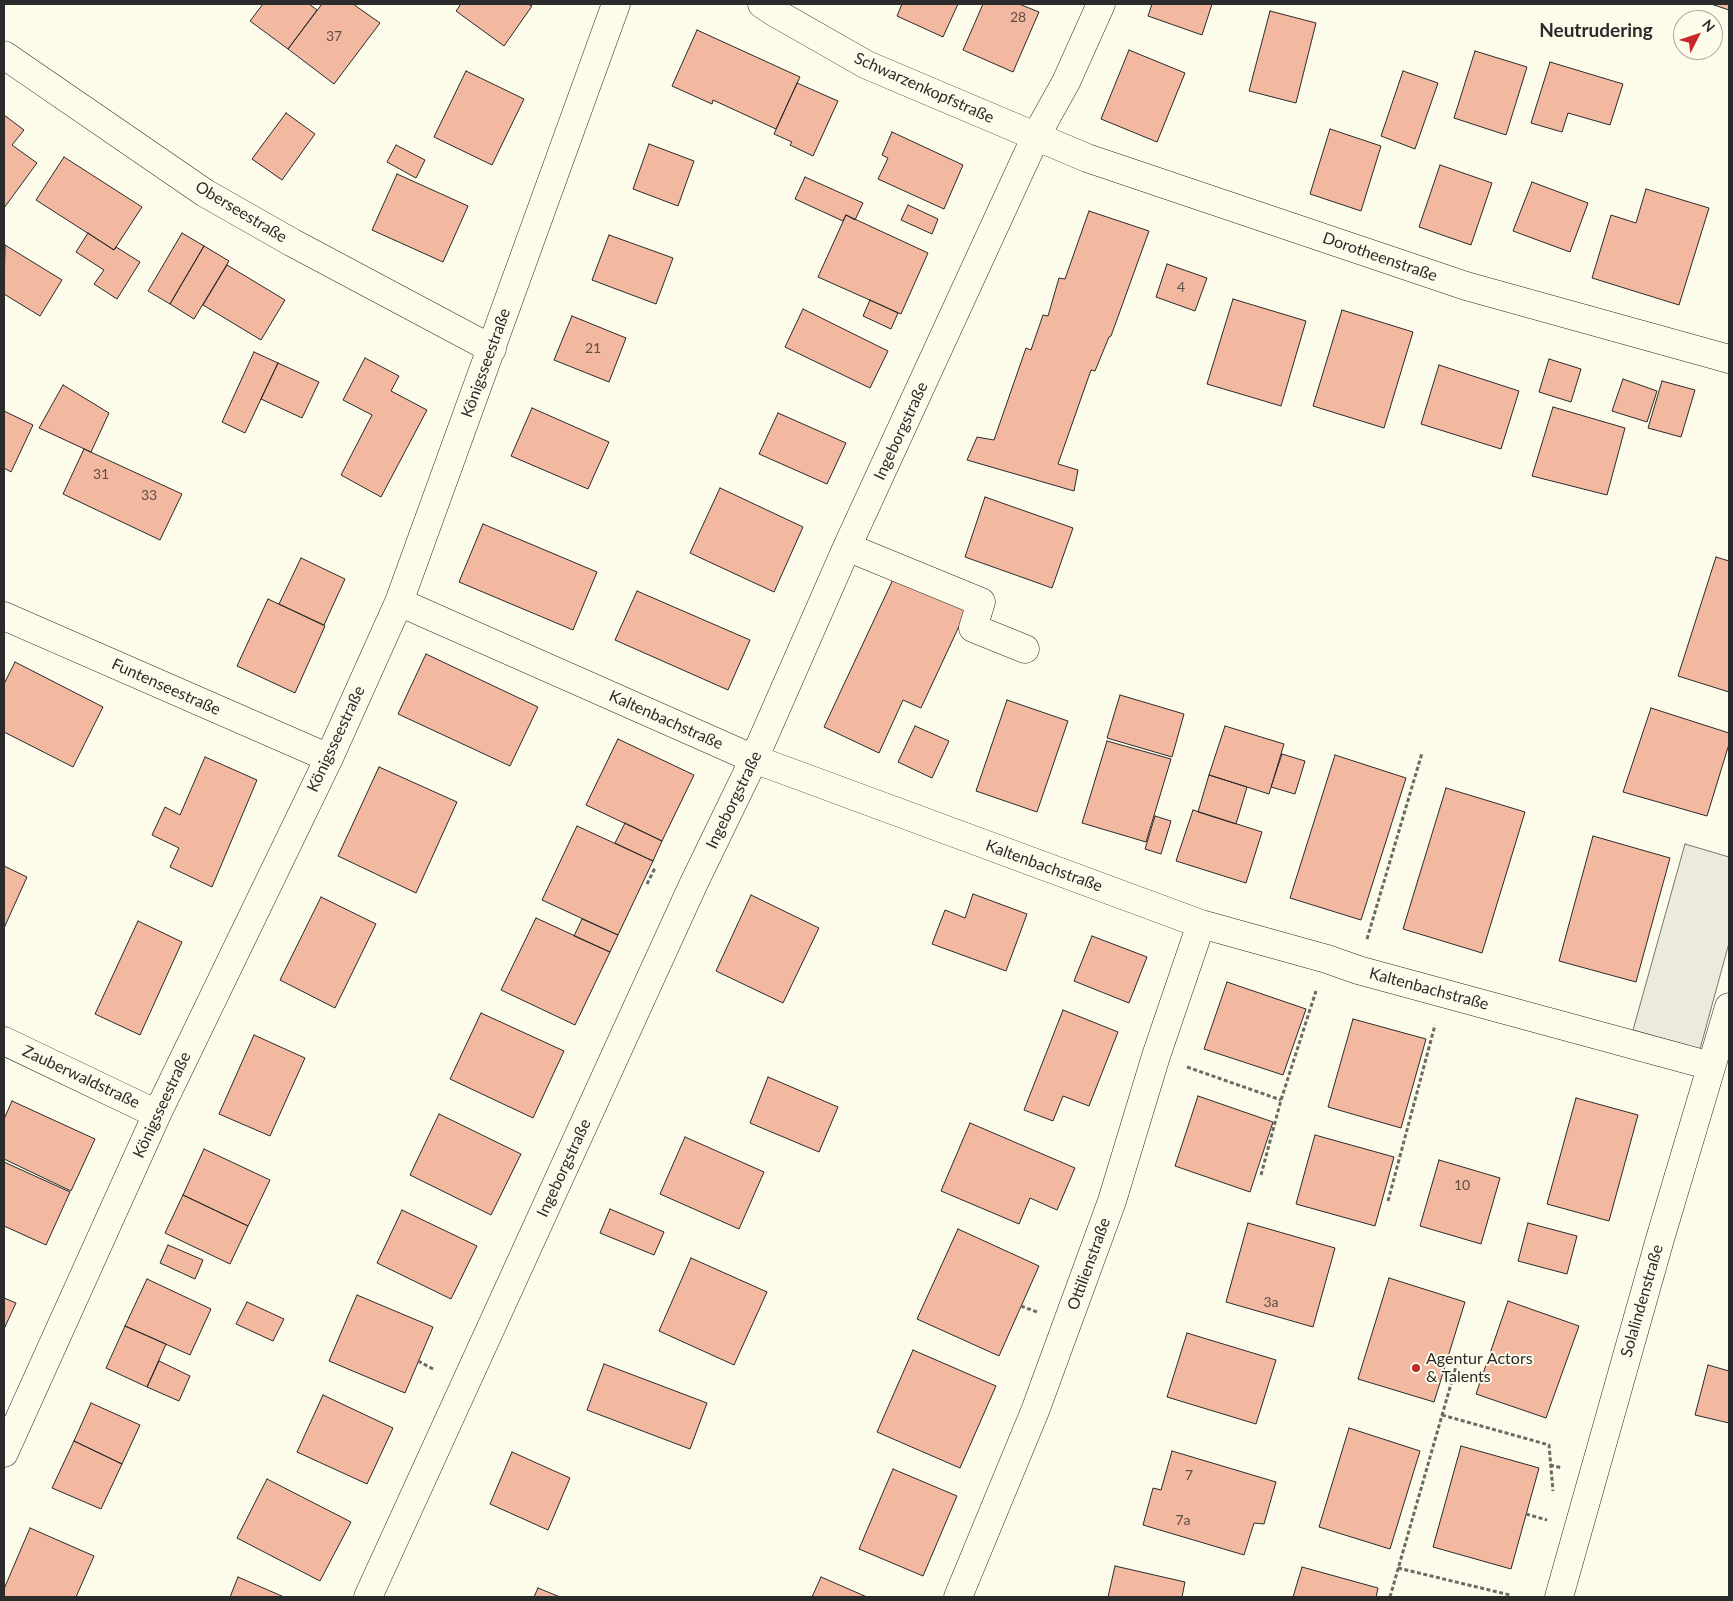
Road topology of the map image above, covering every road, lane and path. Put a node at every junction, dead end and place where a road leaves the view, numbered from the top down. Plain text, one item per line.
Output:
1 (616, 4) edge
2 (762, 4) edge
3 (1101, 4) edge
4 (4, 55) edge
5 (1036, 136) junction
6 (492, 349) junction
7 (1729, 358) edge
8 (847, 547) junction
9 (399, 602) junction
10 (4, 616) edge
11 (1026, 649) dead end
12 (1422, 753) dead end
13 (328, 758) junction
14 (754, 759) junction
15 (655, 868) dead end
16 (647, 884) dead end
17 (1201, 924) junction
18 (1358, 970) junction
19 (1444, 993) junction
20 (1729, 1007) edge
21 (1310, 1010) dead end
22 (4, 1041) edge
23 (1156, 1056) junction
24 (1711, 1066) junction
25 (1281, 1100) junction
26 (158, 1114) junction
27 (1261, 1175) dead end
28 (1388, 1201) dead end
29 (1459, 1356) dead end
30 (1442, 1415) junction
31 (4, 1453) edge
32 (1553, 1496) dead end
33 (1549, 1512) dead end
34 (1547, 1520) dead end
35 (1398, 1568) junction
36 (368, 1597) edge
37 (958, 1597) edge
38 (1390, 1597) edge
39 (1510, 1597) edge
40 (1559, 1597) edge

1 - 6 street, Königsseestraße
2 - 5 street, Schwarzenkopfstraße
3 - 5 street, Ingeborgstraße
4 - 6 street, Oberseestraße
5 - 7 street, Dorotheenstraße
5 - 8 street, Ingeborgstraße
6 - 9 street, Königsseestraße
8 - 11 street
8 - 14 street, Ingeborgstraße
9 - 13 street, Königsseestraße
9 - 14 street, Kaltenbachstraße
10 - 13 street, Funtenseestraße
12 - 18 path
13 - 26 street, Königsseestraße
14 - 17 street, Kaltenbachstraße
14 - 36 street, Ingeborgstraße
15 - 16 path
17 - 18 street, Kaltenbachstraße
17 - 23 street, Ottilienstraße
18 - 19 street, Kaltenbachstraße
19 - 24 street, Kaltenbachstraße
19 - 28 path
20 - 24 street, Solalindenstraße
21 - 25 path
22 - 26 street, Zauberwaldstraße
23 - 25 path
23 - 37 street, Ottilienstraße
24 - 40 street, Solalindenstraße
25 - 27 path
26 - 31 street, Königsseestraße
29 - 30 path
30 - 32 path
30 - 35 path
33 - 34 path
35 - 38 path
35 - 39 path

